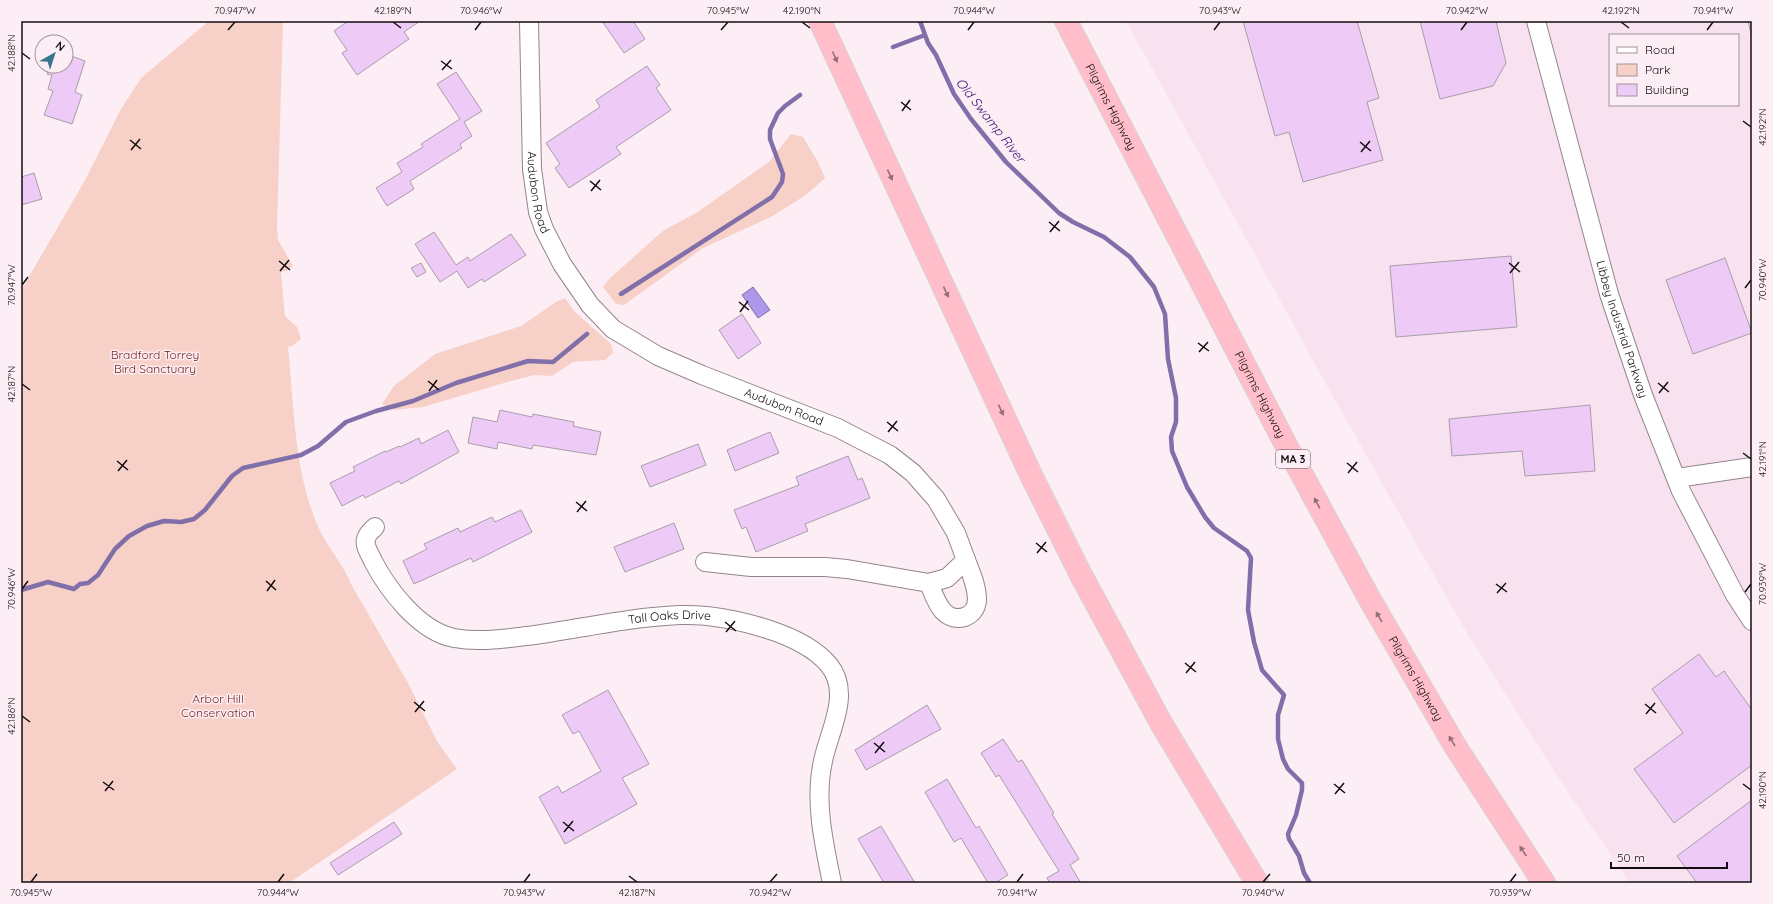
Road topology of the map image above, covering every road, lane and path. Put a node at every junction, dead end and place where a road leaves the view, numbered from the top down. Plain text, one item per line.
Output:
1 (530, 21) edge
2 (820, 21) edge
3 (1066, 21) edge
4 (1536, 21) edge
5 (1752, 467) edge
6 (1677, 478) junction
7 (375, 527) dead end
8 (966, 560) junction
9 (705, 562) dead end
10 (929, 583) junction
11 (1752, 621) edge
12 (832, 883) edge
13 (1257, 883) edge
14 (1544, 883) edge

1 - 8 street, Audubon Road
2 -> 13 highway
14 -> 3 highway, Pilgrims Highway / MA 3
4 - 6 street, Libbey Industrial Parkway
5 - 6 street
6 - 11 street, Libbey Industrial Parkway
7 - 12 street, Tall Oaks Drive
8 - 10 street
8 - 10 street, Audubon Road
9 - 10 street

